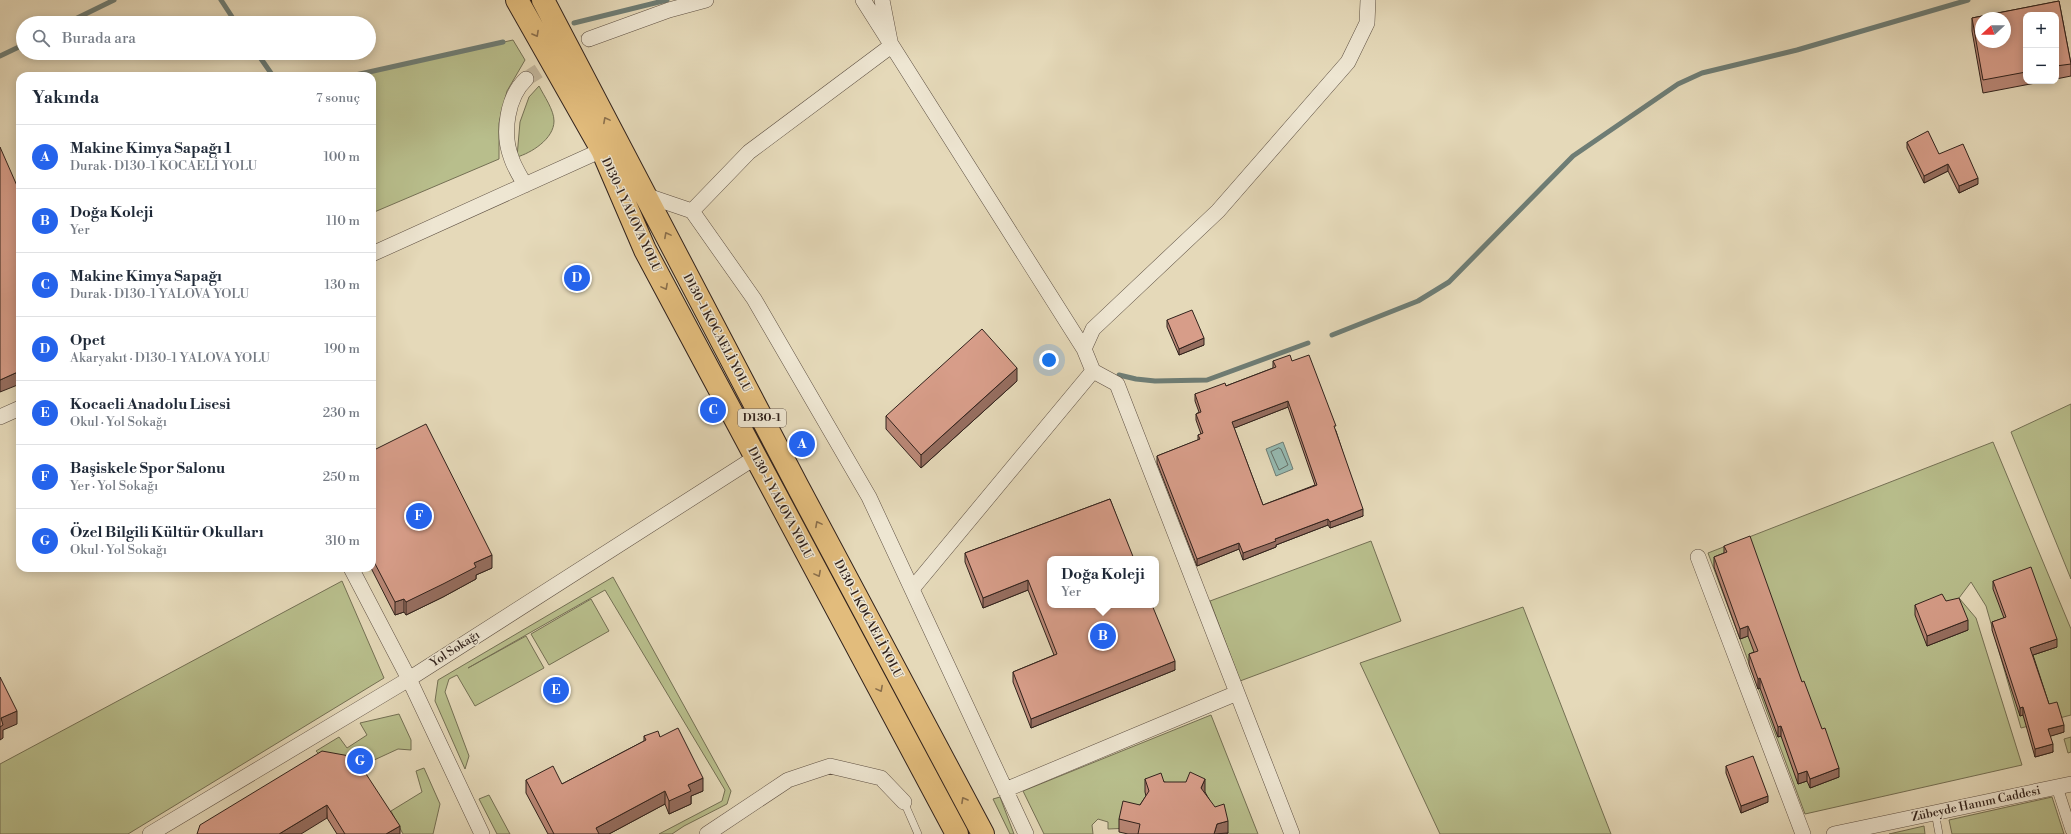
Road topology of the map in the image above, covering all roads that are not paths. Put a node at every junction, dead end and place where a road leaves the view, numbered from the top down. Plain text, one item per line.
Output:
1 (517, 0) edge
2 (543, 0) edge
3 (706, 0) edge
4 (863, 0) edge
5 (882, 0) edge
6 (1368, 0) edge
7 (589, 39) tunnel mouth
8 (891, 46) junction
9 (526, 79) tunnel mouth
10 (602, 150) junction
11 (525, 185) junction
12 (645, 195) junction
13 (692, 211) junction
14 (376, 252) edge
15 (1084, 349) junction
16 (1093, 371) junction
17 (16, 410) edge
18 (0, 417) edge
19 (756, 457) junction
20 (1698, 557) dead end
21 (353, 572) edge
22 (912, 589) junction
23 (409, 679) junction
24 (1237, 693) junction
25 (2064, 785) edge
26 (1005, 790) junction
27 (904, 802) joint
28 (1935, 812) junction
29 (2071, 830) edge
30 (475, 831) edge
31 (150, 834) edge
32 (707, 834) edge
33 (918, 834) edge
34 (957, 834) edge
35 (983, 834) edge
36 (1026, 834) edge
37 (1292, 834) edge
38 (1803, 834) edge
39 (1834, 834) edge
40 (1939, 834) edge

1 -> 10 highway, D130-1 YALOVA YOLU / D130-1
12 -> 2 highway, D130-1 KOCAELİ YOLU / D130-1
3 - 7 street
4 - 8 street
5 - 8 street
6 - 15 street
8 - 13 street
8 - 15 street
9 - 11 street
10 - 11 street
10 -> 19 highway, D130-1 YALOVA YOLU / D130-1
11 - 14 street
12 - 13 street
35 -> 12 highway, D130-1 KOCAELİ YOLU / D130-1
13 - 22 street
15 - 16 street
16 - 22 street
16 - 24 street
17 - 18 street
19 - 23 street, Yol Sokağı
19 -> 34 highway, D130-1 YALOVA YOLU / D130-1
20 - 38 street
21 - 23 street
22 - 26 street
23 - 30 street
23 - 31 street, Yol Sokağı
24 - 26 street
24 - 37 street
25 - 28 street, Zübeyde Hanım Caddesi
25 - 29 street
26 - 36 street
27 - 32 street
27 - 33 lane
28 - 39 street, Zübeyde Hanım Caddesi
28 - 40 lane

